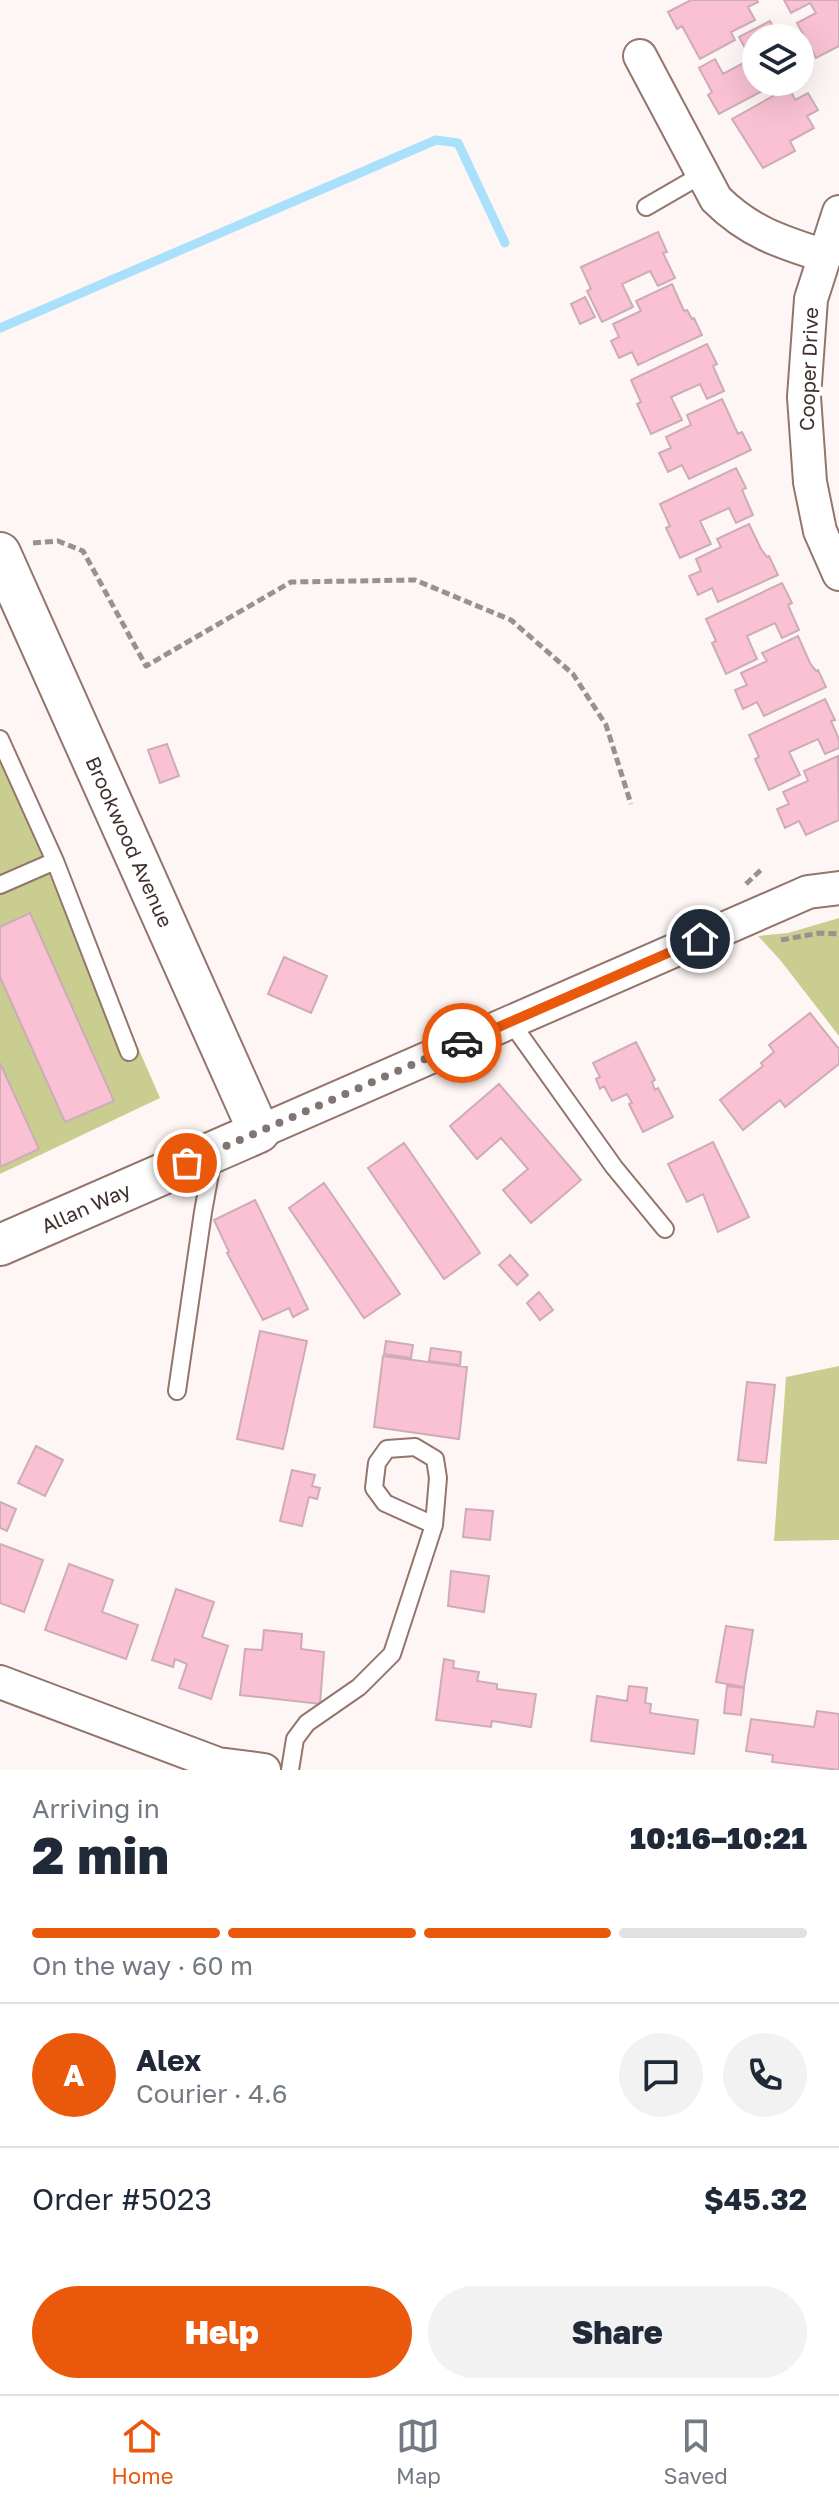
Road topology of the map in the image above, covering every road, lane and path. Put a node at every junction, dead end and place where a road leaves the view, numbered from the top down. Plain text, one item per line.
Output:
1 (640, 56) dead end
2 (703, 174) junction
3 (646, 207) dead end
4 (839, 212) edge
5 (825, 256) junction
6 (10, 548) edge
7 (839, 574) edge
8 (0, 739) edge
9 (631, 804) dead end
10 (55, 861) junction
11 (0, 885) edge
12 (839, 888) edge
13 (839, 934) edge
14 (776, 940) dead end
15 (510, 1021) junction
16 (129, 1052) dead end
17 (259, 1132) junction
18 (214, 1152) junction
19 (665, 1229) dead end
20 (0, 1245) edge
21 (177, 1391) dead end
22 (434, 1525) junction
23 (0, 1682) edge
24 (218, 1767) edge
25 (264, 1770) edge
26 (290, 1770) edge

1 - 2 street
2 - 3 lane
2 - 5 street
4 - 5 street, Cooper Drive
5 - 7 street, Cooper Drive
6 - 9 path
6 - 17 street, Brookwood Avenue
8 - 10 lane
10 - 11 lane
10 - 16 lane
12 - 15 street
13 - 14 path
15 - 17 street
15 - 19 lane
17 - 18 street, Allan Way
18 - 20 street, Allan Way
18 - 21 lane
22 - 22 lane
22 - 26 lane
23 - 24 street
24 - 25 street

